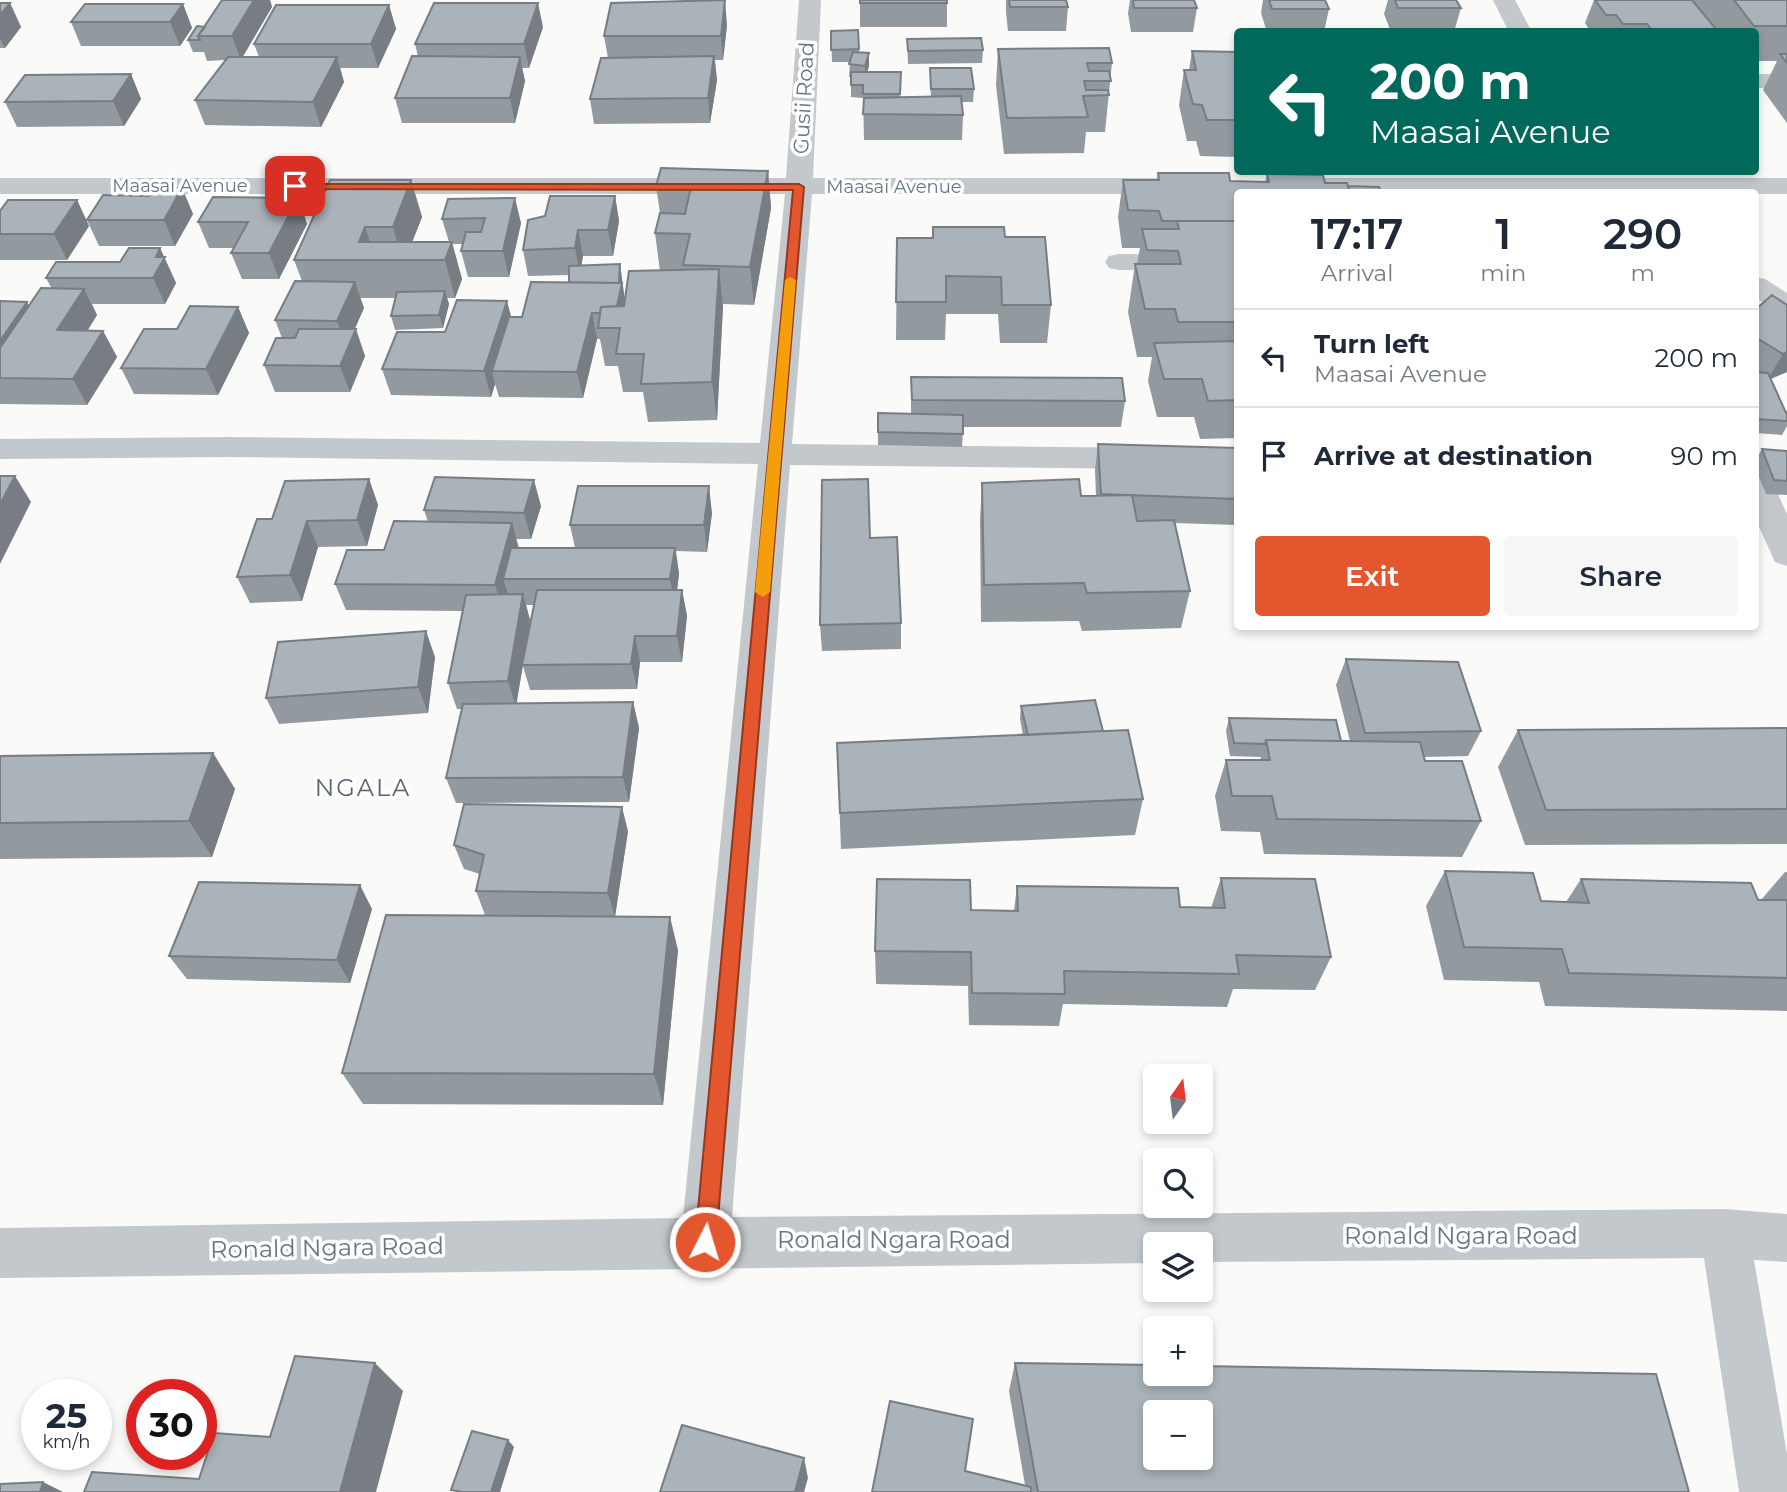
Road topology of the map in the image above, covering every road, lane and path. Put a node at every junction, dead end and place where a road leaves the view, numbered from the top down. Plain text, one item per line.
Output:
1 (810, 0) edge
2 (1504, 0) edge
3 (1519, 28) edge
4 (1759, 81) edge
5 (1787, 81) edge
6 (1624, 183) edge
7 (0, 186) edge
8 (1202, 186) edge
9 (1272, 186) edge
10 (1787, 186) edge
11 (799, 187) junction
12 (1328, 189) edge
13 (1119, 262) dead end
14 (1234, 262) edge
15 (1774, 297) edge
16 (1759, 314) edge
17 (0, 449) edge
18 (775, 453) junction
19 (1234, 460) edge
20 (1759, 488) edge
21 (1787, 554) edge
22 (1725, 1233) junction
23 (1787, 1238) edge
24 (705, 1242) junction
25 (0, 1253) edge
26 (1766, 1492) edge

1 - 11 street, Gusii Road
2 - 3 street
4 - 5 street
6 - 10 street
6 - 12 street
7 - 11 street, Maasai Avenue
8 - 11 street, Maasai Avenue
9 - 12 street
11 - 18 street, Gusii Road
13 - 14 street
15 - 16 street
17 - 18 street
18 - 19 street
18 - 24 street, Gusii Road
20 - 21 street
22 - 23 street, Ronald Ngara Road
22 - 24 street, Ronald Ngara Road
22 - 26 street
24 - 25 street, Ronald Ngara Road

